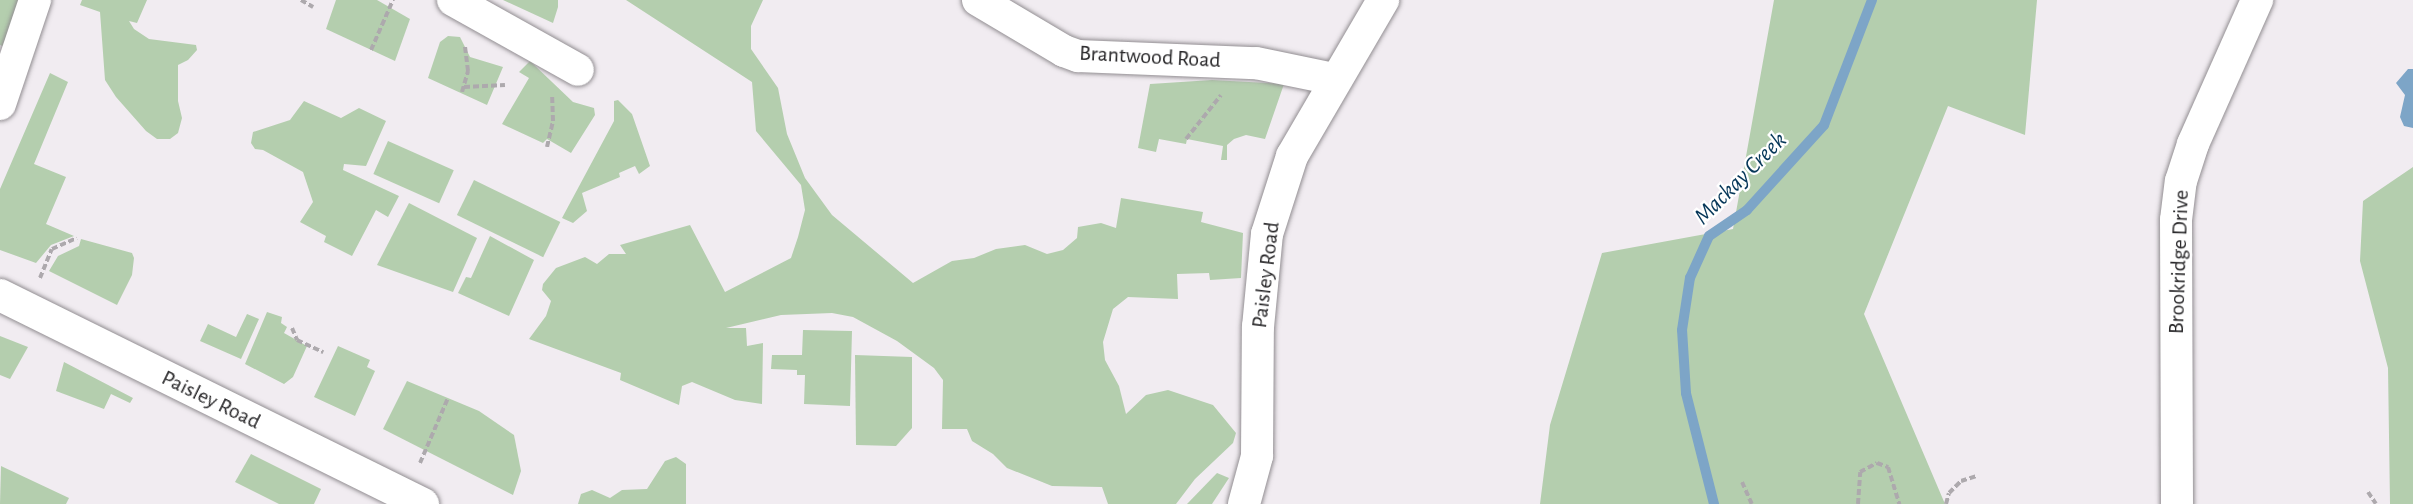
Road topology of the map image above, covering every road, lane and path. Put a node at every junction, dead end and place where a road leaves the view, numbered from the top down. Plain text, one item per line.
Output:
1 (35, 0) edge
2 (301, 0) edge
3 (393, 0) edge
4 (453, 0) edge
5 (978, 0) edge
6 (1383, 0) edge
7 (2257, 0) edge
8 (313, 7) dead end
9 (371, 50) dead end
10 (1231, 62) junction
11 (572, 67) joint
12 (1334, 79) junction
13 (505, 85) dead end
14 (464, 87) dead end
15 (0, 104) edge
16 (1186, 139) dead end
17 (547, 147) dead end
18 (77, 237) dead end
19 (0, 296) edge
20 (28, 309) junction
21 (292, 328) dead end
22 (323, 352) dead end
23 (448, 398) dead end
24 (1976, 476) dead end
25 (1742, 482) dead end
26 (2368, 492) dead end
27 (415, 500) edge
28 (1244, 504) edge
29 (1752, 504) edge
30 (1858, 504) edge
31 (1899, 504) edge
32 (1946, 504) edge
33 (2177, 504) edge
34 (2376, 504) edge

1 - 15 street
2 - 8 path
3 - 9 path
4 - 11 street
5 - 10 street, Brantwood Road
6 - 12 street, Paisley Road
7 - 33 street, Brookridge Drive
10 - 12 street, Brantwood Road
10 - 16 path
11 - 17 path
12 - 28 street, Paisley Road
13 - 14 path
18 - 20 path
19 - 20 street, Paisley Road
20 - 27 street, Paisley Road
21 - 22 path
23 - 27 path
24 - 32 path
25 - 29 path
26 - 34 path
30 - 31 path

